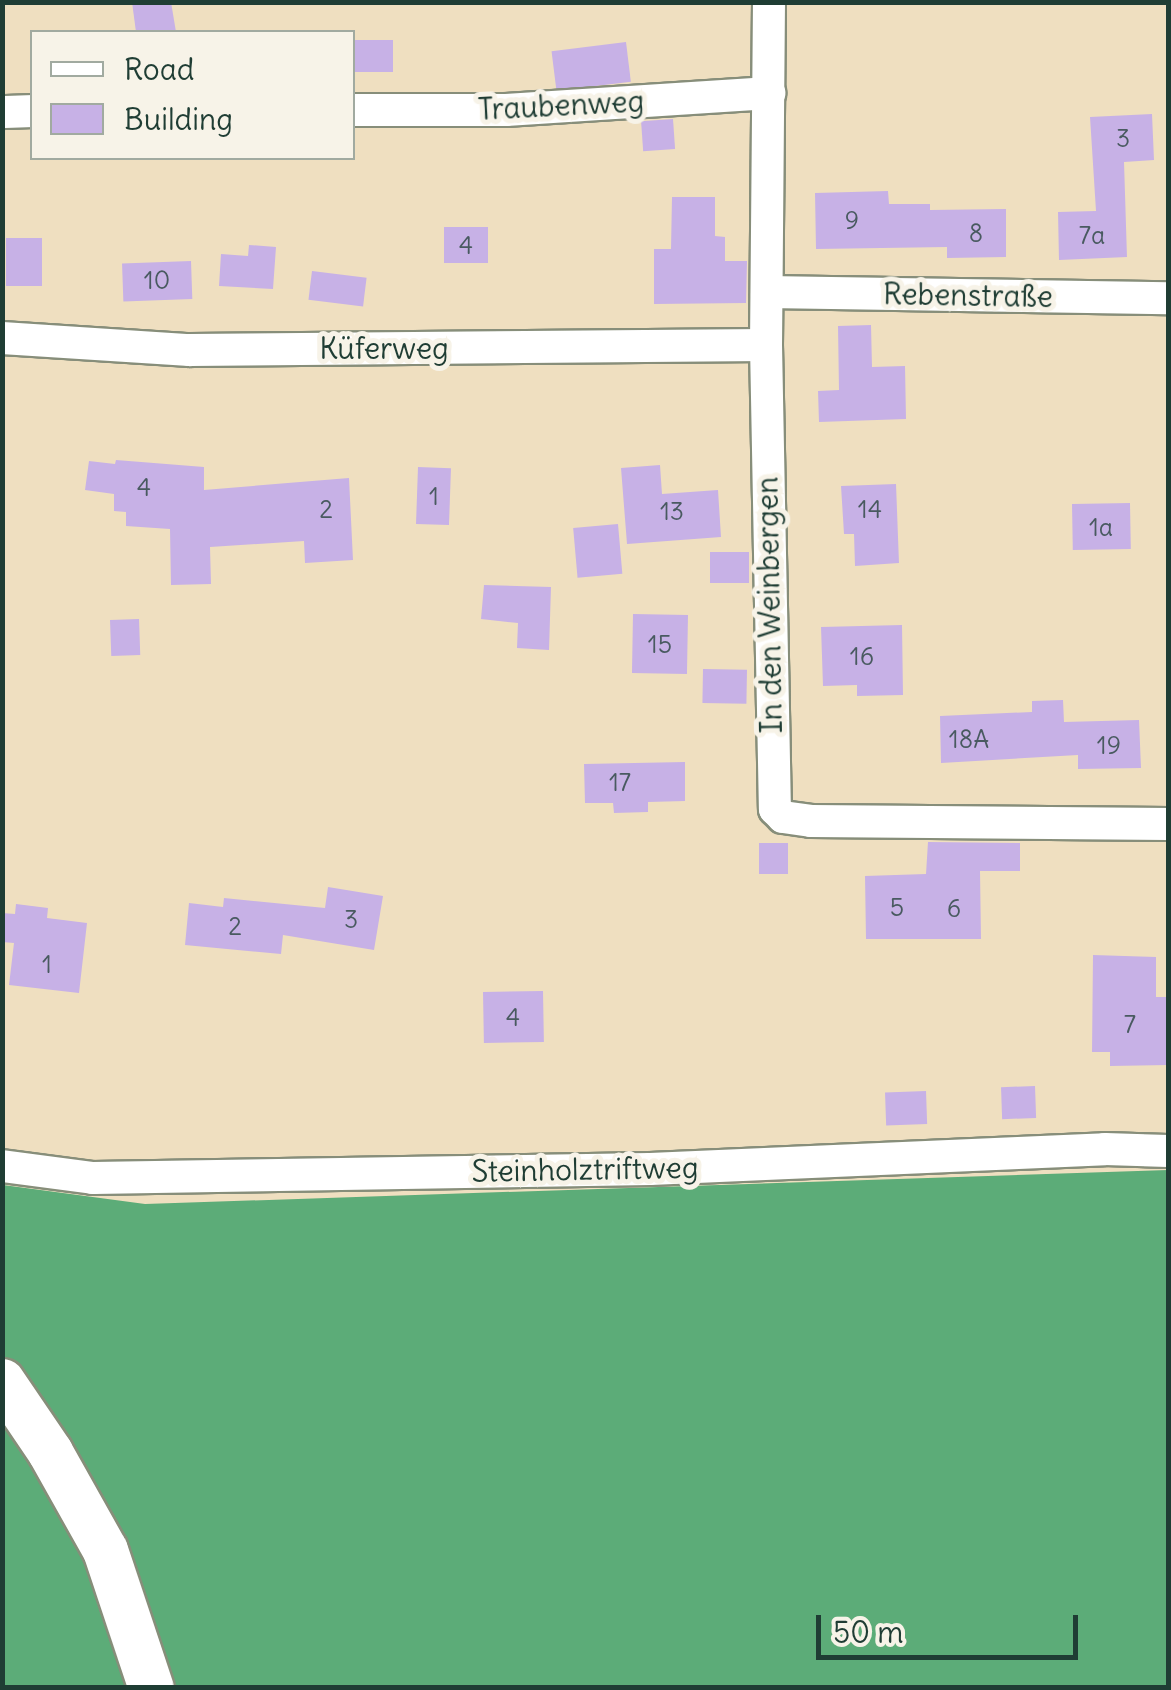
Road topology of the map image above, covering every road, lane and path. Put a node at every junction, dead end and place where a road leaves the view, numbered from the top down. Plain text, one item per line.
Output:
1 (769, 2) edge
2 (769, 93) junction
3 (355, 110) edge
4 (30, 111) edge
5 (2, 112) edge
6 (766, 292) junction
7 (1168, 298) edge
8 (2, 338) edge
9 (766, 345) junction
10 (1168, 824) edge
11 (1168, 1152) edge
12 (2, 1166) edge
13 (2, 1380) edge
14 (151, 1688) edge

1 - 2 street, In den Weinbergen
2 - 3 street, Traubenweg
2 - 6 street, In den Weinbergen
4 - 5 street
6 - 7 street, Rebenstraße
6 - 9 street, In den Weinbergen
8 - 9 street, Küferweg
9 - 10 street, In den Weinbergen
11 - 12 street, Steinholztriftweg
13 - 14 main road

